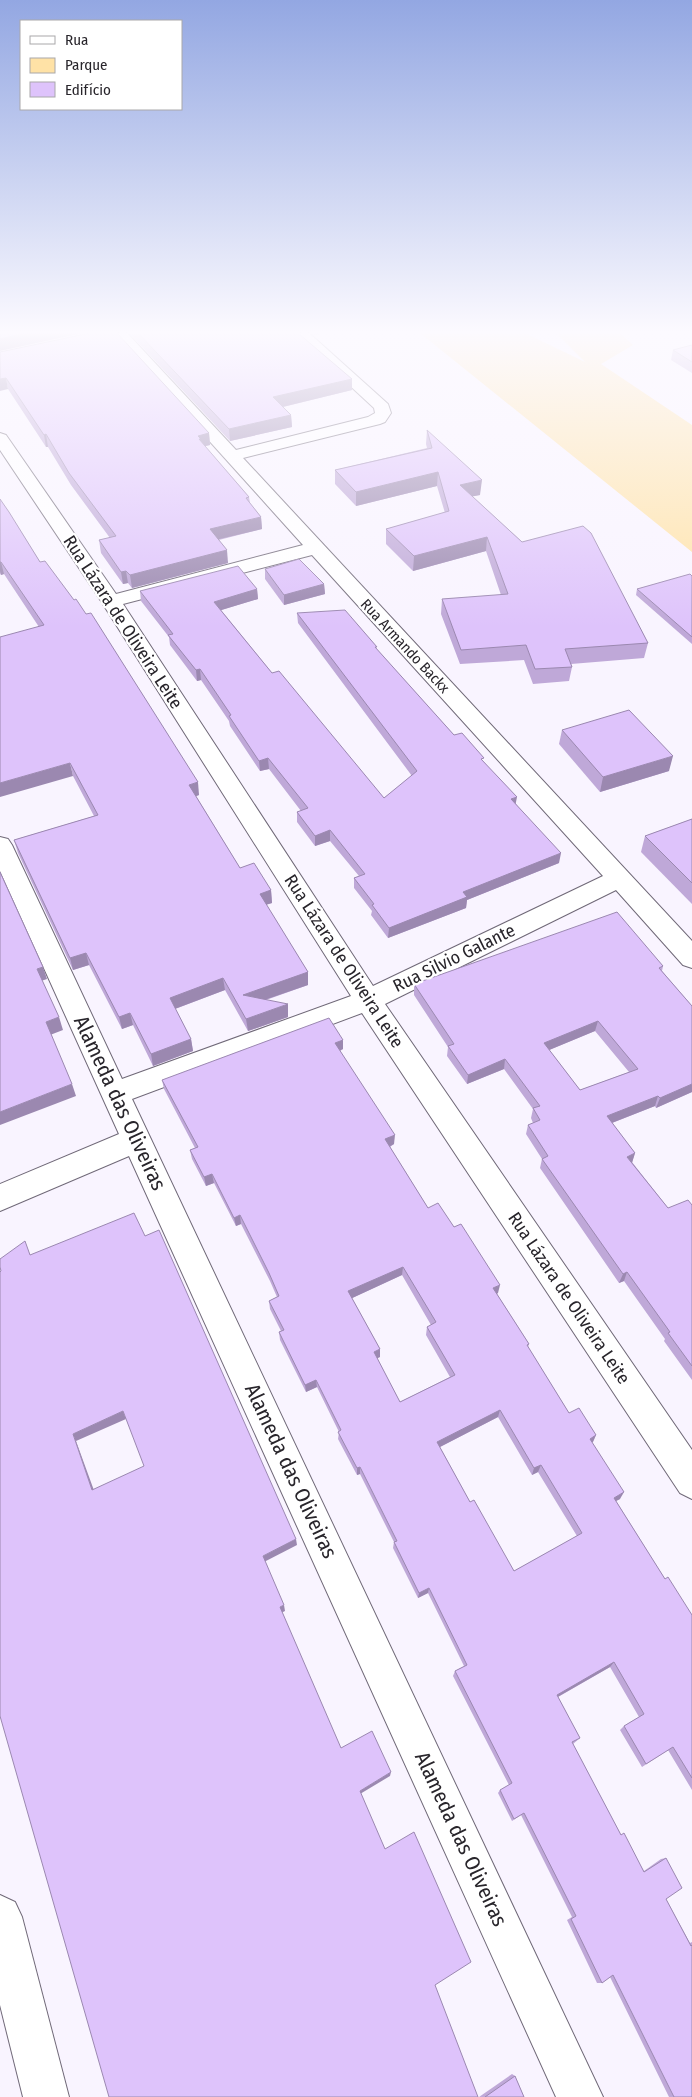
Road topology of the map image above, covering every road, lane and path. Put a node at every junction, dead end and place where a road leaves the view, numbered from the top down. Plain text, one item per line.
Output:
1 (207, 431) edge
2 (334, 431) edge
3 (0, 438) edge
4 (231, 456) junction
5 (314, 548) junction
6 (111, 601) junction
7 (0, 845) edge
8 (620, 878) junction
9 (692, 958) edge
10 (368, 1000) junction
11 (115, 1093) junction
12 (137, 1139) junction
13 (0, 1198) edge
14 (692, 1481) edge
15 (0, 1917) edge
16 (46, 2097) edge
17 (580, 2097) edge

1 - 4 street, Rua Armando Backx
2 - 4 street
3 - 6 street, Rua Lázara de Oliveira Leite
4 - 5 street, Rua Armando Backx
5 - 6 street
5 - 8 street, Rua Armando Backx
6 - 10 street, Rua Lázara de Oliveira Leite
7 - 11 street, Alameda das Oliveiras
8 - 9 street, Rua Armando Backx
8 - 10 street, Rua Silvio Galante
10 - 11 street, Rua Silvio Galante
10 - 14 street, Rua Lázara de Oliveira Leite
11 - 12 street, Alameda das Oliveiras
12 - 13 street
12 - 17 street, Alameda das Oliveiras
15 - 16 street

